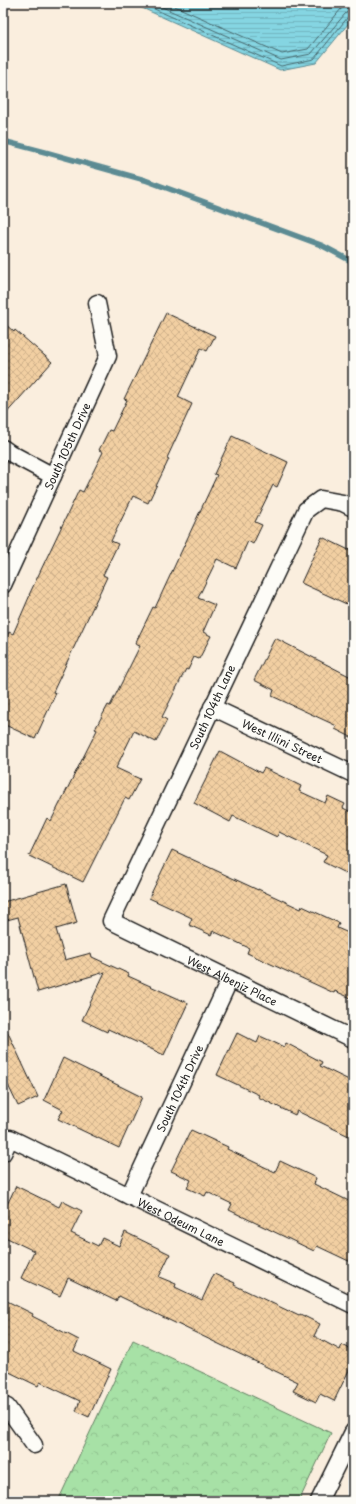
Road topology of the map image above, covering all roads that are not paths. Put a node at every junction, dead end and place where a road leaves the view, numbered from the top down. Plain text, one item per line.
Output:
1 (97, 303) dead end
2 (3, 448) edge
3 (53, 476) junction
4 (353, 508) edge
5 (3, 585) edge
6 (212, 707) junction
7 (353, 774) edge
8 (111, 921) joint
9 (230, 979) junction
10 (353, 1039) edge
11 (3, 1153) edge
12 (129, 1196) junction
13 (353, 1305) edge
14 (3, 1405) edge
15 (353, 1432) edge
16 (34, 1445) dead end
17 (319, 1501) edge

1 - 3 street, South 105th Drive
2 - 3 street
3 - 5 street, South 105th Drive
4 - 6 street, South 104th Lane
6 - 7 street, West Illini Street
6 - 8 street, South 104th Lane
8 - 9 street, West Albeniz Place
9 - 10 street, West Albeniz Place
9 - 12 street, South 104th Drive
11 - 12 street, West Odeum Lane
12 - 13 street, West Odeum Lane
14 - 16 street
15 - 17 street

